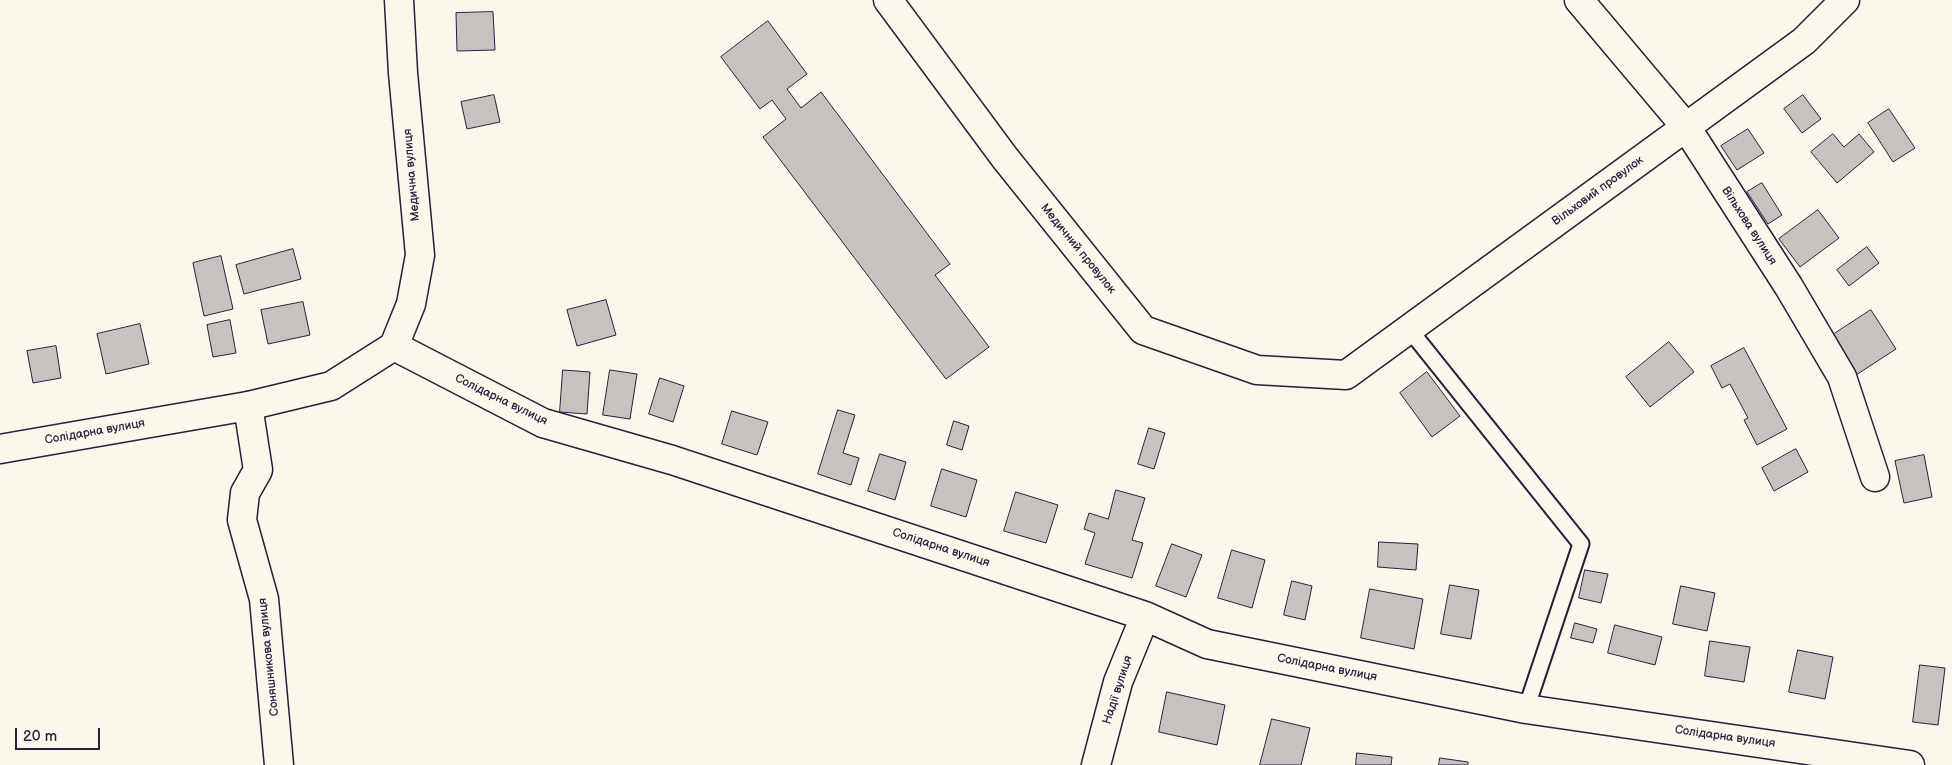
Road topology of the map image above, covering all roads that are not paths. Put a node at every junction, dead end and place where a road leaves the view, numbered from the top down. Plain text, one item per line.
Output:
1 (399, 0) edge
2 (888, 0) edge
3 (1579, 0) edge
4 (1845, 0) edge
5 (1686, 128) junction
6 (1409, 329) junction
7 (394, 346) junction
8 (1346, 376) joint
9 (248, 406) junction
10 (0, 448) edge
11 (1875, 477) dead end
12 (1145, 616) junction
13 (1526, 709) junction
14 (1884, 762) edge
15 (279, 765) edge
16 (1096, 765) edge
17 (1910, 765) edge

1 - 7 street, Медична вулиця
2 - 8 street, Медичний провулок
3 - 5 street, Вільхова вулиця
4 - 5 street, Вільховий провулок
5 - 6 street, Вільховий провулок
5 - 11 street, Вільхова вулиця
6 - 8 street, Вільховий провулок
6 - 13 lane
7 - 9 street, Солідарна вулиця
7 - 12 street, Солідарна вулиця
9 - 10 street, Солідарна вулиця
9 - 15 street, Соняшникова вулиця
12 - 13 street, Солідарна вулиця
12 - 16 street, Надії вулиця
13 - 14 street, Солідарна вулиця
14 - 17 street, Солідарна вулиця

